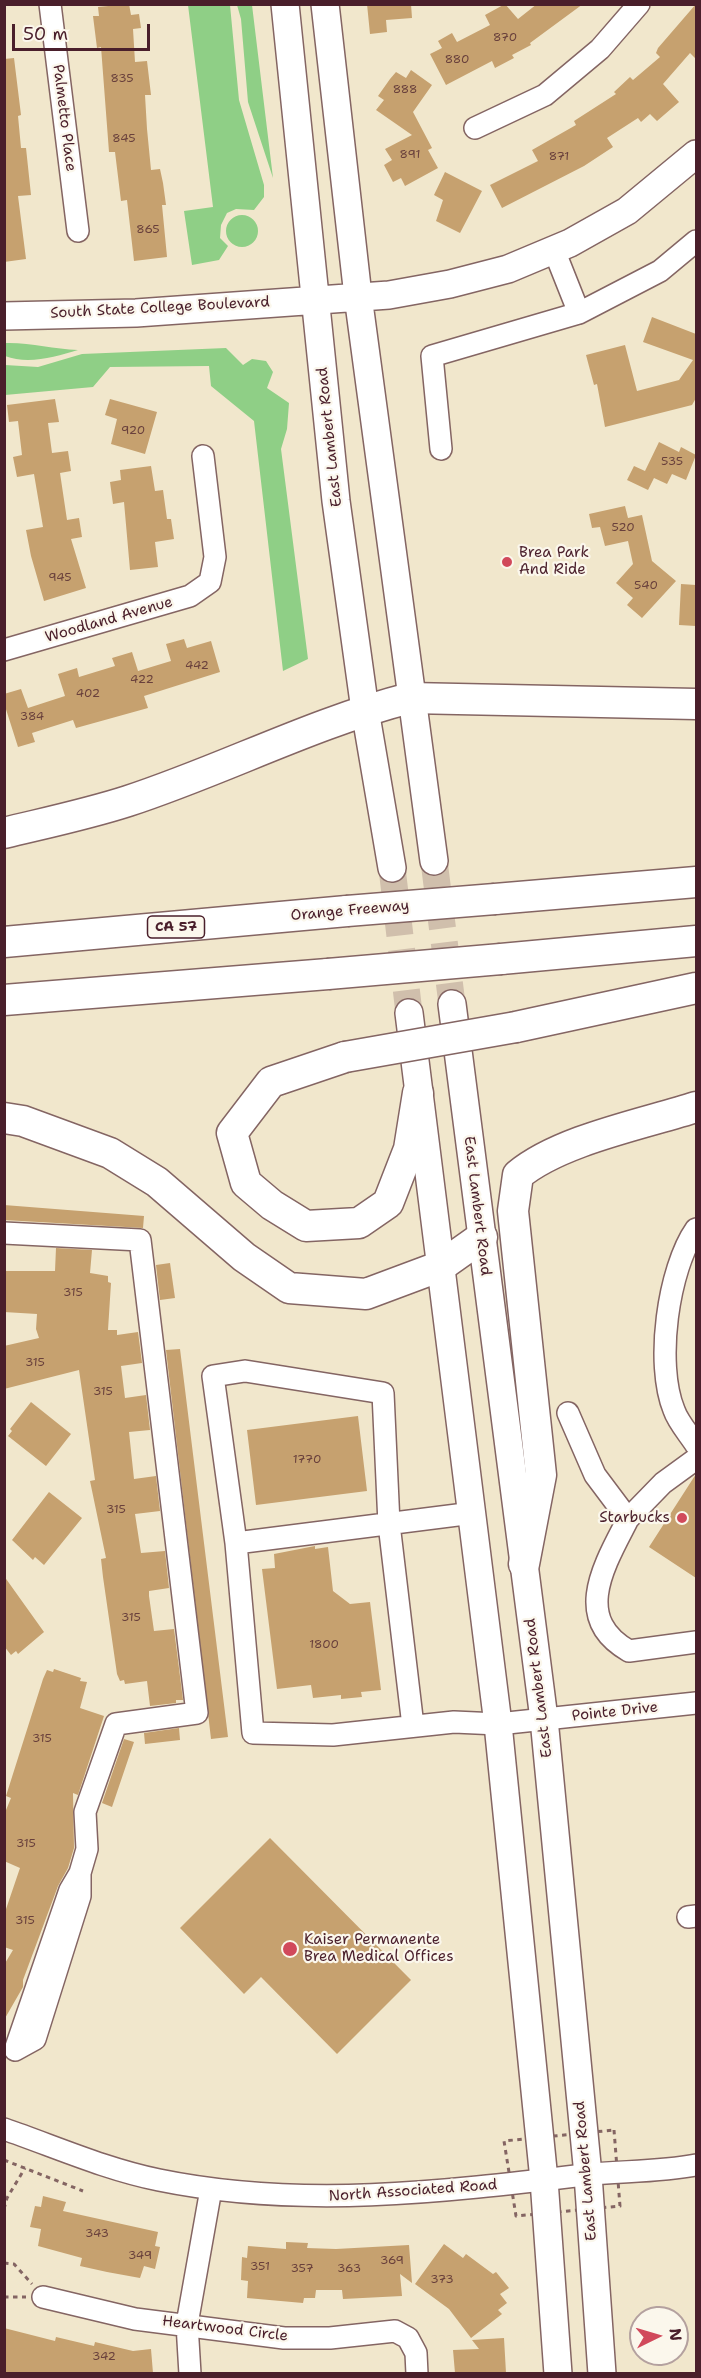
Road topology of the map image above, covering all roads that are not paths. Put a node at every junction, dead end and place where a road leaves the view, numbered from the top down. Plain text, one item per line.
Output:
1 (50, 4) edge
2 (285, 4) edge
3 (324, 4) edge
4 (639, 4) edge
5 (475, 128) dead end
6 (696, 154) edge
7 (78, 231) dead end
8 (696, 241) edge
9 (554, 250) junction
10 (358, 296) junction
11 (315, 300) junction
12 (579, 313) junction
13 (4, 315) edge
14 (441, 449) dead end
15 (202, 456) dead end
16 (6, 646) edge
17 (410, 698) junction
18 (696, 704) edge
19 (365, 710) junction
20 (4, 834) edge
21 (434, 861) tunnel mouth
22 (392, 868) tunnel mouth
23 (696, 882) edge
24 (4, 942) edge
25 (696, 942) edge
26 (696, 988) edge
27 (4, 1000) edge
28 (452, 1004) tunnel mouth
29 (409, 1013) tunnel mouth
30 (418, 1093) junction
31 (696, 1107) edge
32 (4, 1118) edge
33 (696, 1229) edge
34 (4, 1233) edge
35 (482, 1237) junction
36 (441, 1266) junction
37 (568, 1413) dead end
38 (696, 1445) edge
39 (696, 1459) edge
40 (473, 1513) junction
41 (628, 1519) junction
42 (389, 1524) junction
43 (236, 1543) junction
44 (524, 1564) junction
45 (696, 1642) edge
46 (696, 1703) edge
47 (544, 1719) junction
48 (498, 1724) junction
49 (413, 1726) junction
50 (80, 1873) junction
51 (4, 2129) edge
52 (696, 2165) edge
53 (588, 2175) junction
54 (544, 2180) junction
55 (211, 2189) junction
56 (43, 2297) road end
57 (187, 2324) junction
58 (190, 2373) edge
59 (417, 2373) edge
60 (558, 2373) edge
61 (602, 2373) edge

1 - 7 street, Palmetto Place
2 - 11 main road, East Lambert Road
3 - 10 main road
4 - 5 street
6 - 9 main road, South State College Boulevard
8 - 12 street
9 - 10 main road, South State College Boulevard
9 - 12 street
10 - 11 main road, South State College Boulevard
10 - 17 main road
11 - 13 main road, South State College Boulevard
11 - 19 main road, East Lambert Road
12 - 14 street
15 - 16 street, Woodland Avenue
17 - 18 highway
17 - 19 highway
17 - 21 main road
19 - 20 highway
19 - 22 main road, East Lambert Road
23 - 24 highway, Orange Freeway / CA 57, bridge
25 - 27 highway, bridge
26 - 30 highway, bridge
28 - 35 main road, East Lambert Road
29 - 30 main road
30 - 36 main road
31 - 44 highway
32 - 36 highway
33 - 38 street
34 - 50 street
35 - 36 highway
35 - 44 main road, East Lambert Road
36 - 40 main road
37 - 41 street
39 - 41 street
40 - 42 street
40 - 48 main road
41 - 45 street
42 - 43 street
42 - 43 street
42 - 49 street
43 - 49 street, Pointe Drive
44 - 47 main road, East Lambert Road
46 - 47 street, Pointe Drive
47 - 48 street, Pointe Drive
47 - 53 main road, East Lambert Road
48 - 49 street, Pointe Drive
48 - 54 main road
50 - 50 street
51 - 55 street, North Associated Road
52 - 53 street, North Associated Road
53 - 54 street, North Associated Road
53 - 61 main road, East Lambert Road
54 - 55 street, North Associated Road
54 - 60 main road
55 - 57 street
56 - 57 street, Heartwood Circle
57 - 58 street
57 - 59 street, Heartwood Circle

